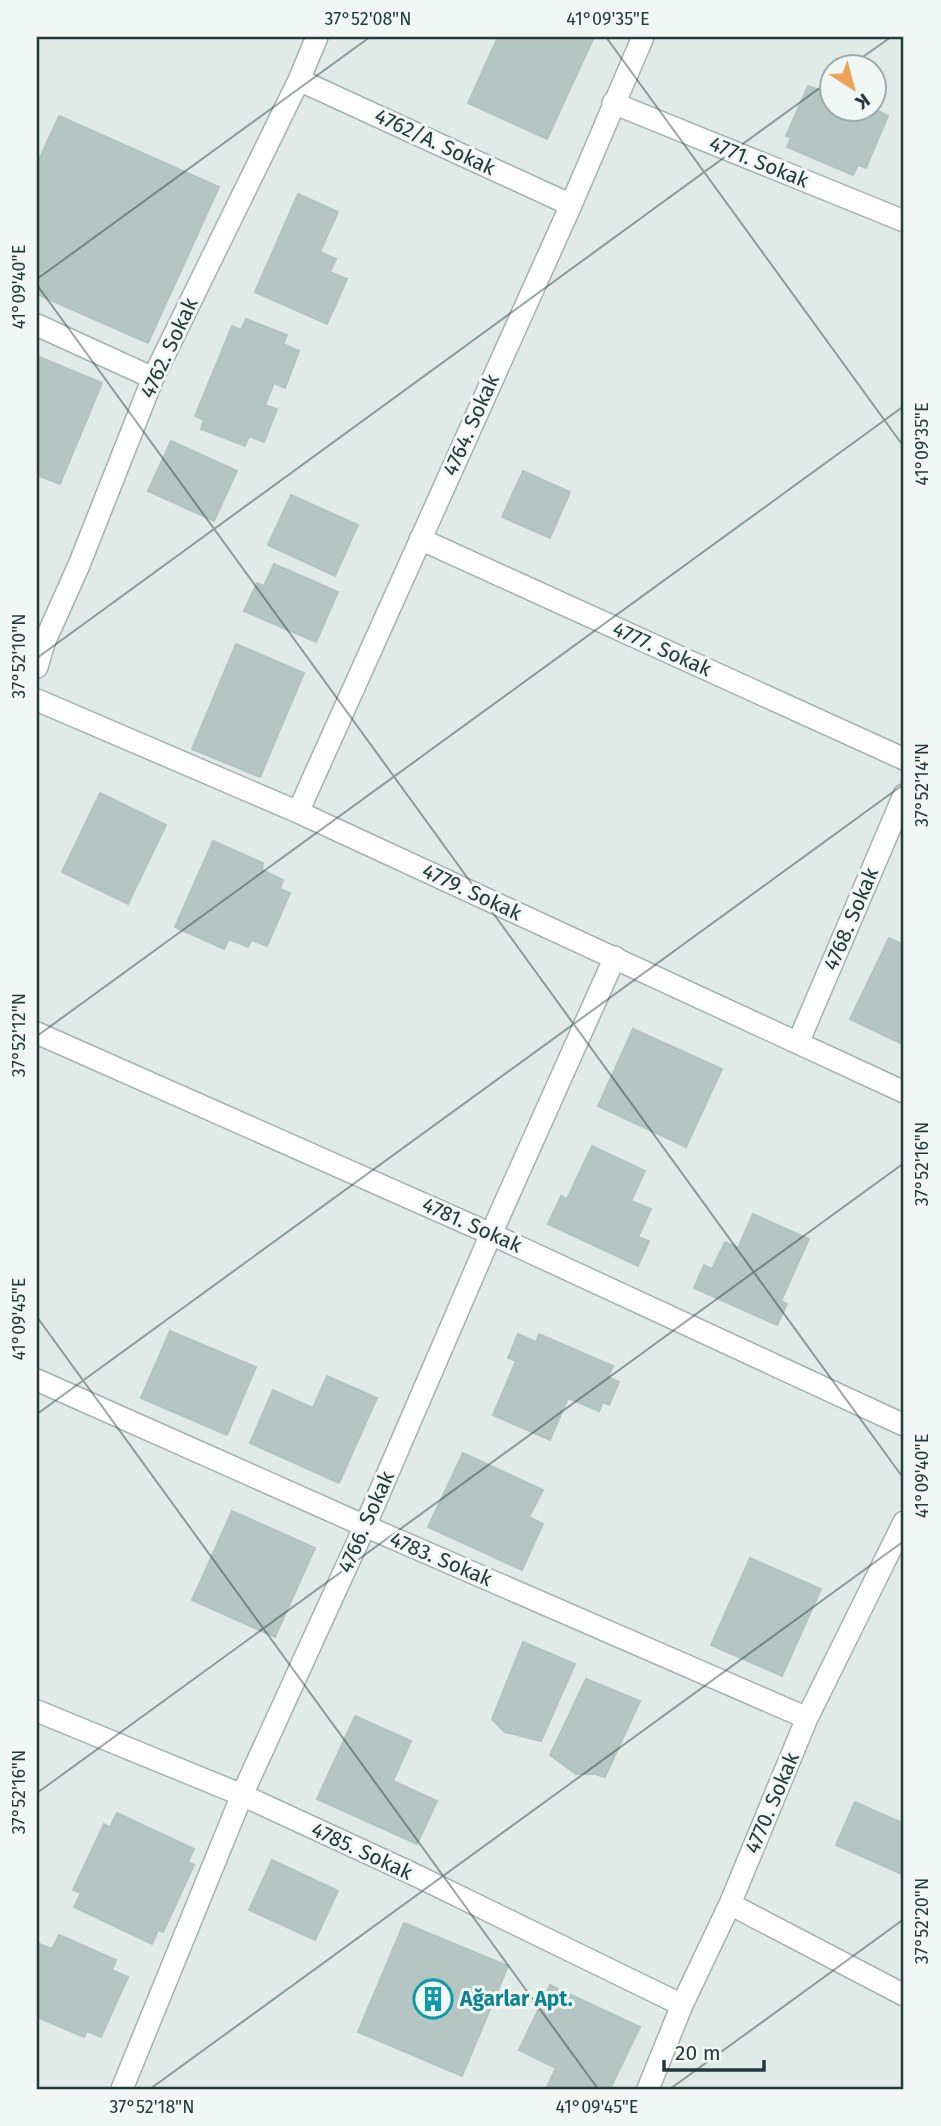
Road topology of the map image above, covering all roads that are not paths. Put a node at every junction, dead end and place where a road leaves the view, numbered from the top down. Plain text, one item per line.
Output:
1 (317, 37) edge
2 (643, 37) edge
3 (299, 80) junction
4 (613, 103) junction
5 (571, 205) junction
6 (904, 221) edge
7 (37, 325) edge
8 (153, 378) junction
9 (420, 539) junction
10 (37, 667) edge
11 (37, 700) edge
12 (904, 759) edge
13 (904, 795) edge
14 (298, 812) junction
15 (615, 957) junction
16 (37, 1033) edge
17 (798, 1043) junction
18 (904, 1092) edge
19 (491, 1234) junction
20 (37, 1380) edge
21 (904, 1424) edge
22 (904, 1522) edge
23 (365, 1526) junction
24 (37, 1711) edge
25 (807, 1718) junction
26 (242, 1795) junction
27 (730, 1904) junction
28 (904, 1995) edge
29 (682, 2005) junction
30 (122, 2089) edge
31 (648, 2089) edge

1 - 3 street, 4762. Sokak
2 - 4 street, 4764. Sokak
3 - 5 street, 4762/A. Sokak
3 - 8 street, 4762. Sokak
4 - 5 street, 4764. Sokak
4 - 6 street, 4771. Sokak
5 - 9 street, 4764. Sokak
7 - 8 street
8 - 10 street, 4762. Sokak
9 - 12 street, 4777. Sokak
9 - 14 street, 4764. Sokak
11 - 14 street, 4779. Sokak
13 - 17 street, 4768. Sokak
14 - 15 street, 4779. Sokak
15 - 17 street, 4779. Sokak
15 - 19 street, 4766. Sokak
16 - 19 street, 4781. Sokak
17 - 18 street, 4779. Sokak
19 - 21 street, 4781. Sokak
19 - 23 street, 4766. Sokak
20 - 23 street, 4783. Sokak
22 - 25 street, 4770. Sokak
23 - 25 street, 4783. Sokak
23 - 26 street, 4766. Sokak
24 - 26 street, 4785. Sokak
25 - 27 street, 4770. Sokak
26 - 29 street, 4785. Sokak
26 - 30 street, 4766. Sokak
27 - 28 street
27 - 29 street, 4770. Sokak
29 - 31 street, 4770. Sokak

